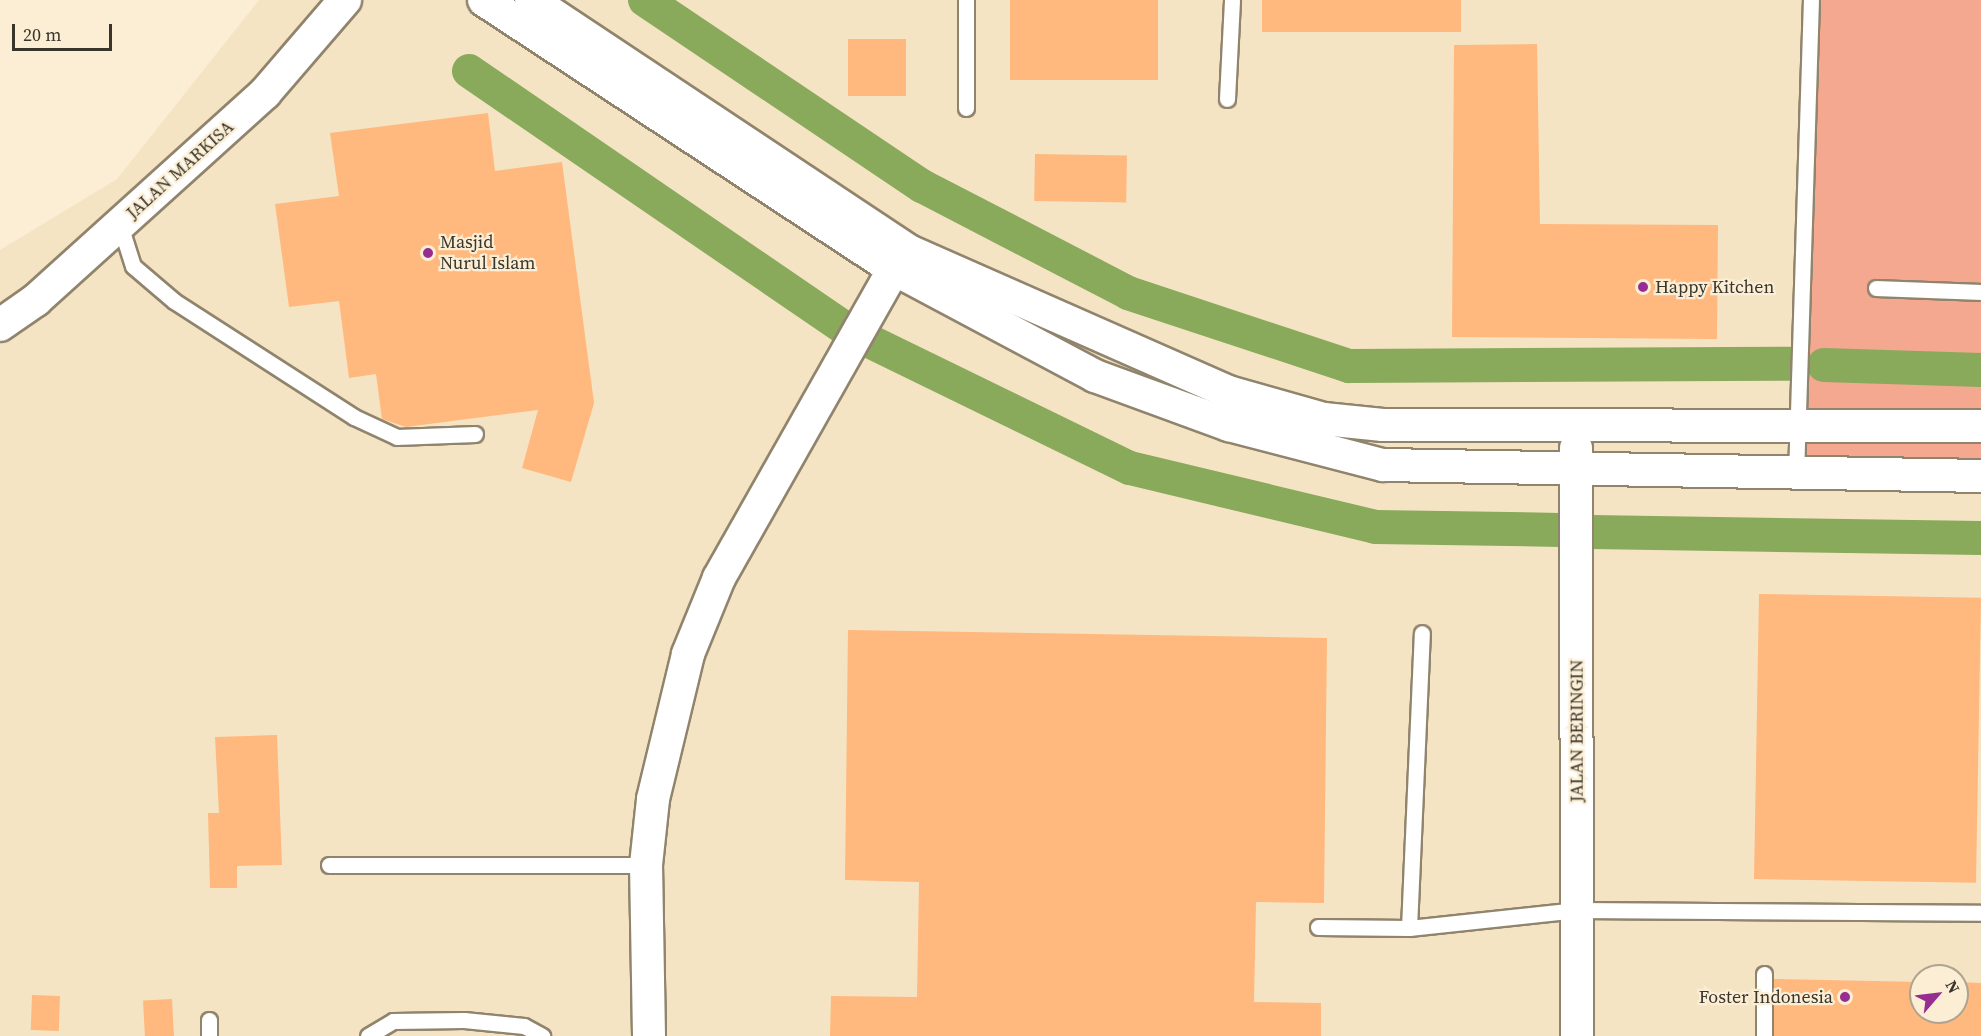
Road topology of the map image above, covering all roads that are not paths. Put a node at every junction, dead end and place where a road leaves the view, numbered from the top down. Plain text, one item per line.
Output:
1 (345, 0) edge
2 (484, 0) edge
3 (531, 0) edge
4 (966, 0) edge
5 (1232, 0) edge
6 (1811, 0) edge
7 (1227, 99) dead end
8 (966, 108) dead end
9 (120, 225) junction
10 (894, 269) junction
11 (1876, 288) dead end
12 (1981, 292) edge
13 (0, 325) edge
14 (1575, 426) junction
15 (1798, 426) junction
16 (1981, 426) edge
17 (476, 434) dead end
18 (1577, 468) junction
19 (1796, 476) junction
20 (1981, 476) edge
21 (1422, 633) dead end
22 (329, 865) dead end
23 (646, 865) junction
24 (1577, 910) junction
25 (1981, 913) edge
26 (1318, 927) dead end
27 (1409, 928) junction
28 (1764, 974) dead end
29 (209, 1020) dead end
30 (208, 1036) edge
31 (368, 1036) edge
32 (542, 1036) edge
33 (650, 1036) edge
34 (1577, 1036) edge
35 (1764, 1036) edge

1 - 9 street, JALAN MARKISA
2 - 10 street
3 - 14 street
4 - 8 lane
5 - 7 lane
6 - 15 lane
9 - 13 street, JALAN MARKISA
9 - 17 lane
10 - 18 street
10 - 23 street
11 - 12 lane
14 - 15 street
14 - 18 street, JALAN BERINGIN
15 - 16 street
15 - 19 lane
18 - 19 street
18 - 24 street, JALAN BERINGIN
19 - 20 street
21 - 27 lane
22 - 23 lane
23 - 33 street
24 - 25 lane
24 - 27 lane
24 - 34 street, JALAN BERINGIN
26 - 27 lane
28 - 35 lane
29 - 30 lane
31 - 32 lane

